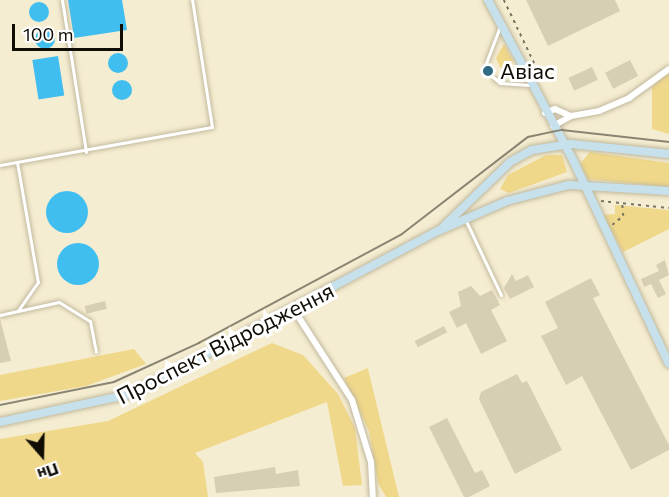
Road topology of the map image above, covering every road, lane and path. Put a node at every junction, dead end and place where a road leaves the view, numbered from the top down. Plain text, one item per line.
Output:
1 (62, 0) edge
2 (192, 0) edge
3 (488, 0) edge
4 (504, 0) edge
5 (500, 26) junction
6 (486, 63) dead end
7 (537, 69) dead end
8 (669, 69) edge
9 (493, 77) dead end
10 (530, 84) junction
11 (544, 114) junction
12 (571, 116) junction
13 (551, 127) junction
14 (562, 144) junction
15 (86, 152) junction
16 (669, 154) edge
17 (17, 162) junction
18 (0, 165) edge
19 (583, 184) junction
20 (669, 191) edge
21 (590, 199) junction
22 (622, 204) junction
23 (669, 208) edge
24 (465, 219) junction
25 (438, 231) junction
26 (604, 231) junction
27 (501, 295) dead end
28 (294, 310) junction
29 (18, 311) junction
30 (0, 315) edge
31 (96, 351) dead end
32 (669, 364) edge
33 (0, 422) edge
34 (374, 497) edge

1 - 15 lane
2 - 15 lane
3 - 5 street
4 - 7 path
5 - 6 lane
5 - 10 street
8 - 12 street
9 - 10 lane
10 - 11 street
11 - 12 street
11 - 13 street
12 - 13 street
13 - 14 street
14 - 16 street, Проспект Відродження
14 - 19 street
14 - 25 street, Проспект Відродження
15 - 17 lane
17 - 18 lane
17 - 29 lane
19 - 20 street, Проспект Відродження
19 - 21 street
19 - 24 street, Проспект Відродження
21 - 22 path
21 - 26 street
22 - 23 path
22 - 26 path
24 - 25 street, Проспект Відродження
24 - 27 lane
25 - 28 street, Проспект Відродження
26 - 32 street
28 - 33 street, Проспект Відродження
28 - 34 street
29 - 30 lane
29 - 31 lane

